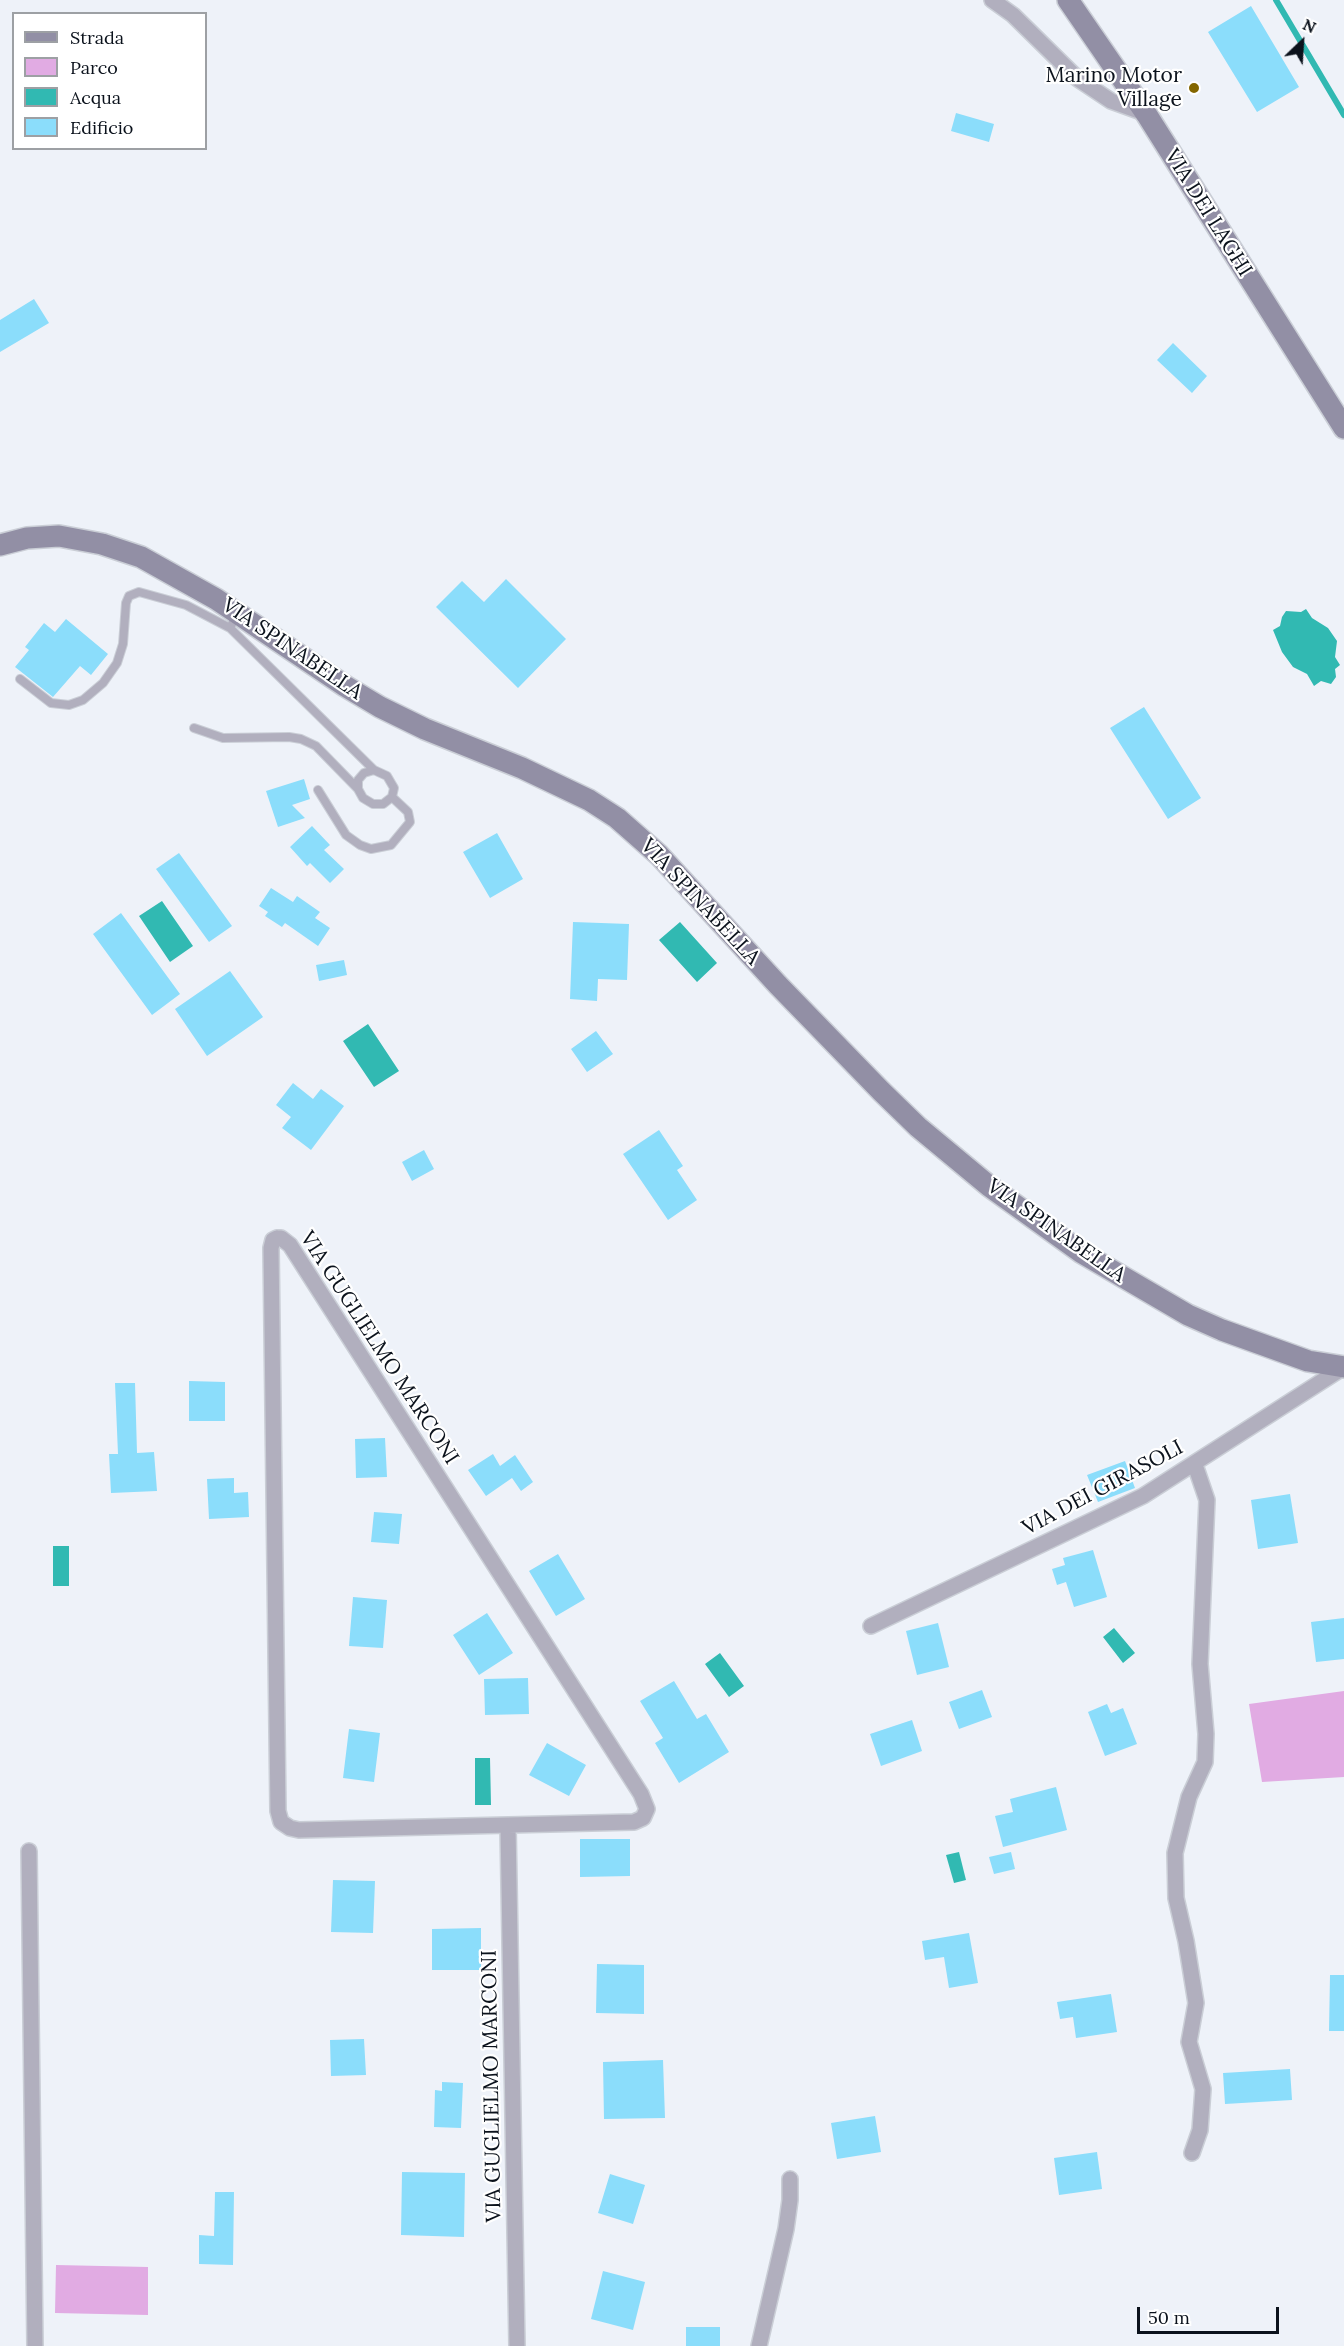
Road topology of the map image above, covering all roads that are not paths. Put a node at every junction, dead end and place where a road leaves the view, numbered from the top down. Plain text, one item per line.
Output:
1 (992, 0) edge
2 (1068, 0) edge
3 (1147, 114) junction
4 (1344, 428) edge
5 (0, 545) edge
6 (234, 620) junction
7 (20, 680) dead end
8 (194, 728) dead end
9 (374, 770) junction
10 (358, 789) junction
11 (318, 790) dead end
12 (392, 797) junction
13 (1344, 1367) edge
14 (1195, 1465) junction
15 (871, 1626) dead end
16 (508, 1826) junction
17 (29, 1851) dead end
18 (1191, 2153) dead end
19 (790, 2179) dead end
20 (35, 2346) edge
21 (517, 2346) edge
22 (759, 2346) edge

1 - 3 street
2 - 3 street, VIA DEI LAGHI
3 - 4 street, VIA DEI LAGHI
5 - 6 street, VIA SPINABELLA
6 - 7 lane
6 - 9 lane
6 - 13 street, VIA SPINABELLA
8 - 10 lane
9 - 10 lane
9 - 12 lane
10 - 12 lane
11 - 12 lane
13 - 14 street, VIA DEI GIRASOLI
14 - 15 street, VIA DEI GIRASOLI
14 - 18 street
16 - 16 street, VIA GUGLIELMO MARCONI
16 - 21 street, VIA GUGLIELMO MARCONI
17 - 20 street
19 - 22 street

